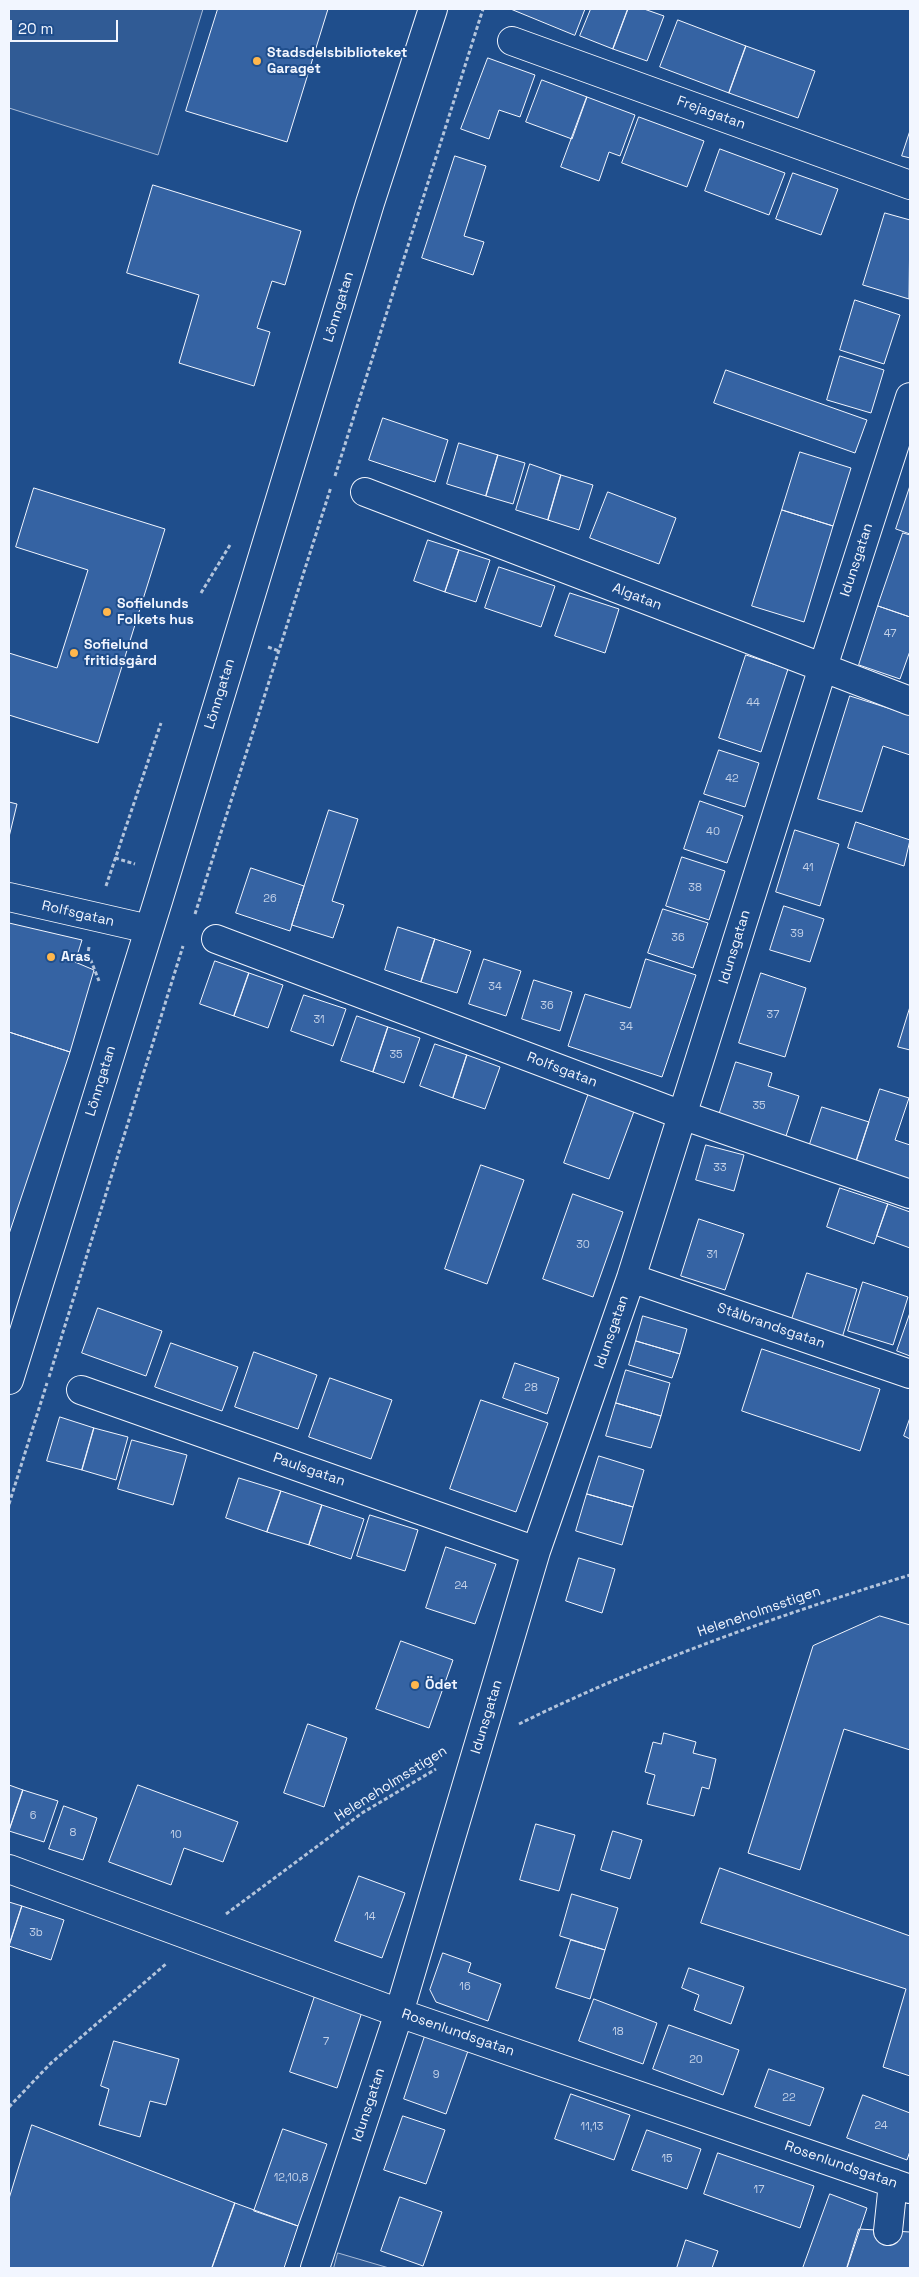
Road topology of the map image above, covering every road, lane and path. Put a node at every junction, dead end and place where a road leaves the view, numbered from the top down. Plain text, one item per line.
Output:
1 (433, 9) edge
2 (483, 9) edge
3 (512, 41) dead end
4 (910, 184) edge
5 (910, 397) edge
6 (365, 492) dead end
7 (822, 667) junction
8 (910, 701) edge
9 (161, 724) dead end
10 (9, 897) edge
11 (198, 905) dead end
12 (95, 919) junction
13 (148, 929) junction
14 (216, 938) dead end
15 (179, 957) dead end
16 (100, 985) dead end
17 (682, 1115) junction
18 (910, 1194) edge
19 (631, 1278) junction
20 (910, 1374) edge
21 (9, 1380) edge
22 (81, 1390) dead end
23 (9, 1504) edge
24 (536, 1551) junction
25 (910, 1575) edge
26 (479, 1743) junction
27 (9, 1869) edge
28 (195, 1938) junction
29 (399, 2013) junction
30 (9, 2107) edge
31 (902, 2186) edge
32 (888, 2231) dead end
33 (315, 2268) edge

1 - 13 street, Lönngatan
2 - 11 path
3 - 4 street, Frejagatan
5 - 7 street, Idunsgatan
6 - 7 street, Algatan
7 - 8 street, Algatan
7 - 17 street, Idunsgatan
9 - 12 path
10 - 12 street, Rolfsgatan
12 - 13 street, Rolfsgatan
12 - 16 path
13 - 21 street, Lönngatan
14 - 17 street, Rolfsgatan
15 - 23 path
17 - 18 street, Rolfsgatan
17 - 19 street, Idunsgatan
19 - 20 street, Stålbrandsgatan
19 - 24 street, Idunsgatan
22 - 24 street, Paulsgatan
24 - 26 street, Idunsgatan
25 - 26 path, Heleneholmsstigen
26 - 28 path, Heleneholmsstigen
26 - 29 street, Idunsgatan
27 - 28 street, Rosenlundsgatan
28 - 29 street, Rosenlundsgatan
28 - 30 path, Heleneholmsstigen
29 - 31 street, Rosenlundsgatan
29 - 33 street, Idunsgatan
31 - 32 street

